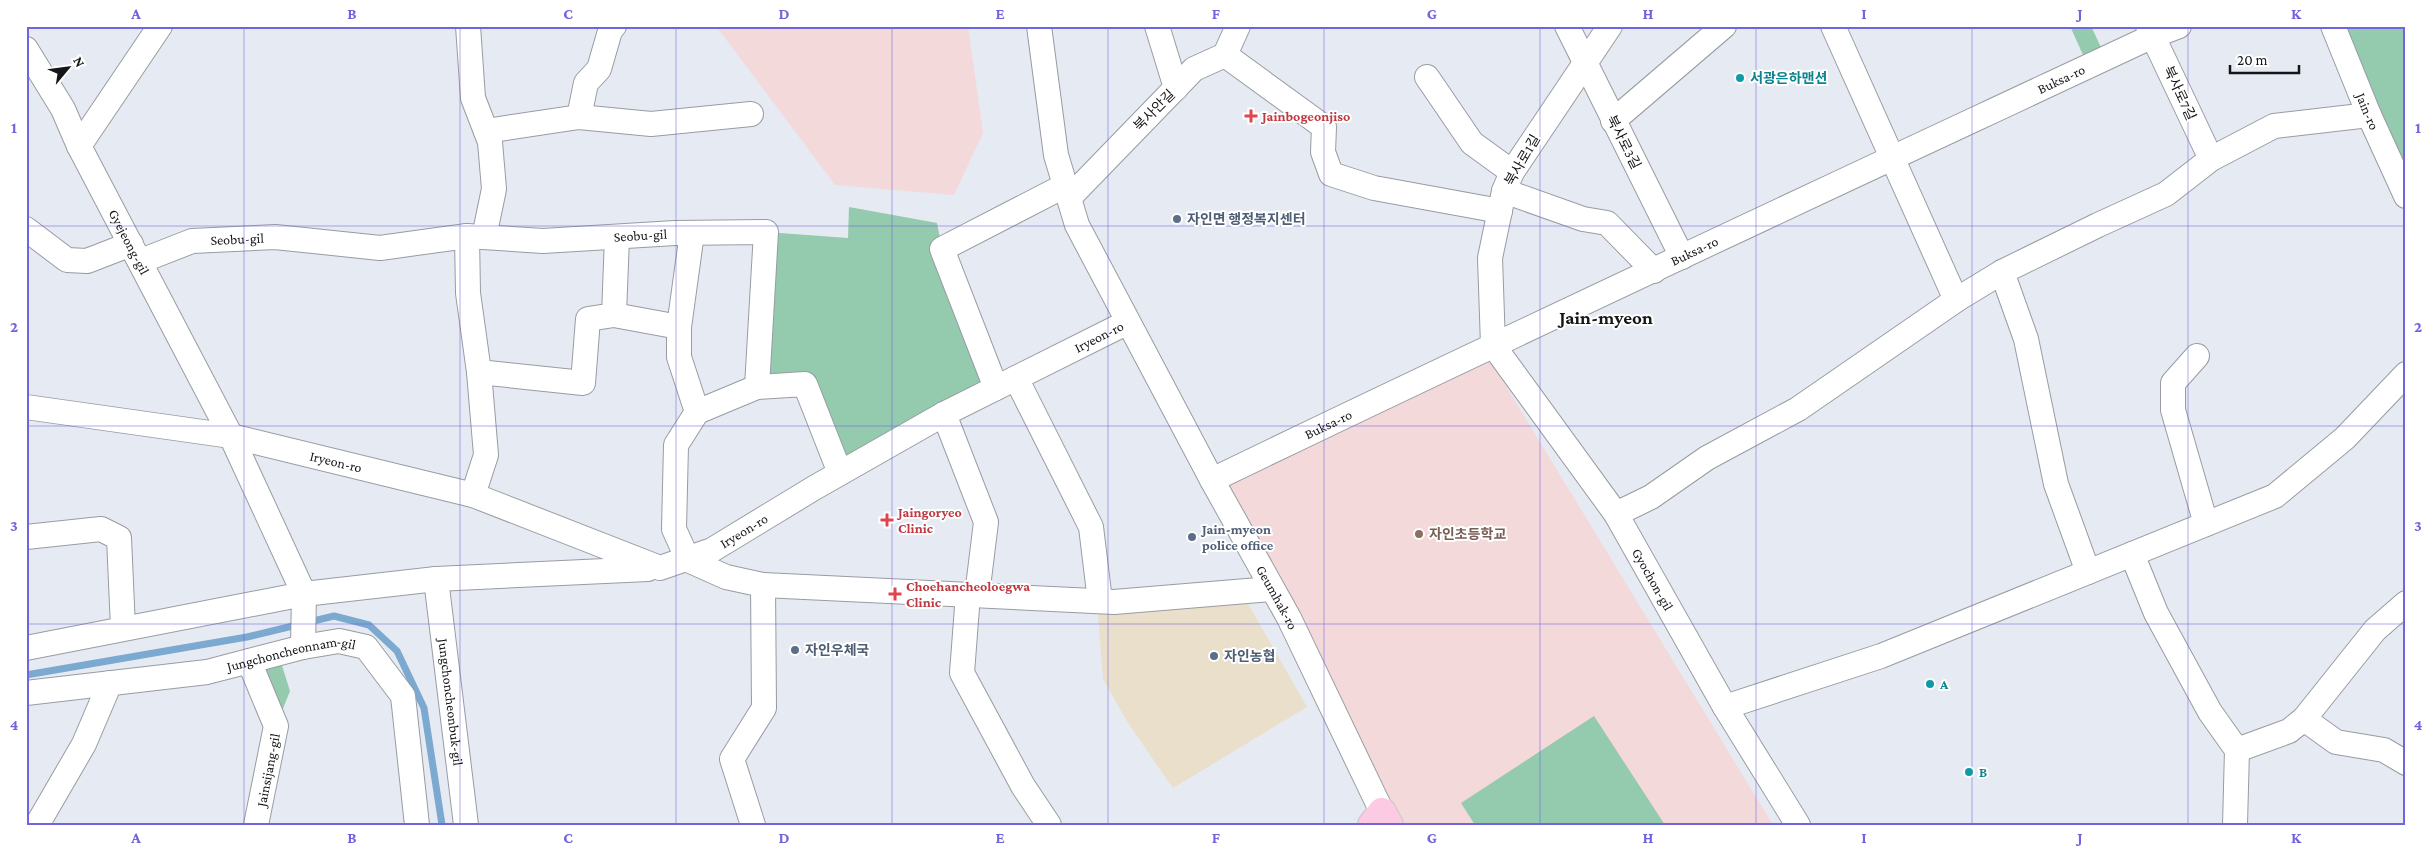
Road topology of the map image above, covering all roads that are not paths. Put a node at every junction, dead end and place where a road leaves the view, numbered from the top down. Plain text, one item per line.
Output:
1 (160, 26) edge
2 (468, 26) edge
3 (614, 26) edge
4 (1039, 26) edge
5 (1157, 26) edge
6 (1238, 26) edge
7 (1567, 26) edge
8 (1610, 26) edge
9 (1724, 26) edge
10 (1834, 26) edge
11 (2178, 26) edge
12 (2334, 26) edge
13 (2151, 31) edge
14 (26, 49) edge
15 (1225, 55) junction
16 (1584, 63) junction
17 (1427, 77) dead end
18 (1176, 88) junction
19 (750, 114) dead end
20 (2369, 115) junction
21 (580, 117) junction
22 (1613, 121) junction
23 (486, 131) junction
24 (79, 146) junction
25 (1892, 159) junction
26 (2211, 159) junction
27 (1505, 191) junction
28 (1066, 192) junction
29 (2406, 196) edge
30 (692, 232) junction
31 (28, 234) edge
32 (476, 237) junction
33 (617, 237) junction
34 (136, 253) junction
35 (1682, 257) junction
36 (1654, 271) junction
37 (2002, 272) junction
38 (1956, 300) junction
39 (614, 315) junction
40 (1128, 322) junction
41 (679, 328) junction
42 (1493, 345) junction
43 (2197, 356) dead end
44 (479, 372) junction
45 (2406, 374) edge
46 (1006, 383) junction
47 (757, 387) junction
48 (26, 407) edge
49 (697, 412) junction
50 (944, 414) junction
51 (231, 436) junction
52 (840, 473) junction
53 (1212, 480) junction
54 (474, 495) junction
55 (1616, 514) junction
56 (2206, 524) junction
57 (26, 537) edge
58 (2132, 554) junction
59 (688, 560) junction
60 (660, 568) junction
61 (2088, 572) junction
62 (436, 579) junction
63 (763, 585) junction
64 (1271, 589) junction
65 (304, 594) junction
66 (972, 594) junction
67 (1100, 601) junction
68 (2406, 604) edge
69 (124, 628) junction
70 (303, 647) junction
71 (26, 648) edge
72 (249, 661) junction
73 (110, 683) junction
74 (26, 693) edge
75 (1724, 707) junction
76 (2304, 719) junction
77 (2237, 750) junction
78 (2406, 763) edge
79 (1381, 820) edge
80 (37, 825) edge
81 (256, 825) edge
82 (417, 825) edge
83 (466, 825) edge
84 (753, 825) edge
85 (1049, 825) edge
86 (1798, 825) edge
87 (2235, 825) edge

1 - 24 street
2 - 23 street
3 - 21 street
4 - 28 street, Iryeon-ro
5 - 18 street
6 - 15 street
7 - 16 street, 북사로3길
8 - 16 street, 북사로1길
9 - 22 street
10 - 25 street
11 - 13 street, Buksa-ro
12 - 20 street, Jain-ro
13 - 25 street, Buksa-ro
13 - 26 street, 북사로7길
14 - 24 street, Gyejeong-gil
15 - 18 street, 북사안길
15 - 27 street
16 - 22 street, 북사로3길
16 - 27 street, 북사로1길
17 - 27 street
18 - 28 street, 북사안길
19 - 21 street
20 - 26 street
20 - 29 street, Jain-ro
21 - 23 street
22 - 35 street, 북사로3길
23 - 32 street
24 - 34 street, Gyejeong-gil
25 - 35 street, Buksa-ro
25 - 38 street
26 - 37 street
27 - 36 street
27 - 42 street, 북사로1길
28 - 40 street, Iryeon-ro
28 - 46 street, 북사안길
30 - 33 street, Seobu-gil
30 - 41 street
30 - 47 street, Seobu-gil
31 - 34 street, Seobu-gil
32 - 33 street, Seobu-gil
32 - 34 street, Seobu-gil
32 - 44 street
33 - 39 street
34 - 51 street, Gyejeong-gil
35 - 36 street, Buksa-ro
36 - 42 street, Buksa-ro
37 - 38 street
37 - 61 street
38 - 55 street
39 - 41 street
39 - 44 street
40 - 46 street, Iryeon-ro
40 - 53 street, Geumhak-ro
41 - 49 street
42 - 53 street, Buksa-ro
42 - 55 street, Gyochon-gil
43 - 56 street
44 - 54 street
45 - 56 street
46 - 50 street, Iryeon-ro
46 - 67 street
47 - 49 street
47 - 52 street
48 - 51 street, Iryeon-ro
49 - 59 street
50 - 52 street, Iryeon-ro
50 - 66 street
51 - 54 street, Iryeon-ro
51 - 65 street, Gyejeong-gil
52 - 59 street, Iryeon-ro
53 - 64 street, Geumhak-ro
54 - 60 street, Iryeon-ro
55 - 75 street, Gyochon-gil
56 - 58 street
57 - 69 street
58 - 61 street
58 - 77 street
59 - 60 street, Iryeon-ro
59 - 63 street
60 - 62 street
61 - 75 street
62 - 65 street
62 - 83 street, Jungchoncheonbuk-gil
63 - 66 street
63 - 84 street
64 - 67 street
64 - 79 street, Geumhak-ro
65 - 69 street
65 - 70 street
66 - 67 street
66 - 85 street
68 - 76 street
69 - 71 street
70 - 72 street, Jungchoncheonnam-gil
70 - 82 street, Jungchoncheonnam-gil
72 - 73 street, Jungchoncheonnam-gil
72 - 81 street, Jainsijang-gil
73 - 74 street, Jungchoncheonnam-gil
73 - 80 street
75 - 86 street, Gyochon-gil
76 - 77 street
76 - 78 street
77 - 87 street

